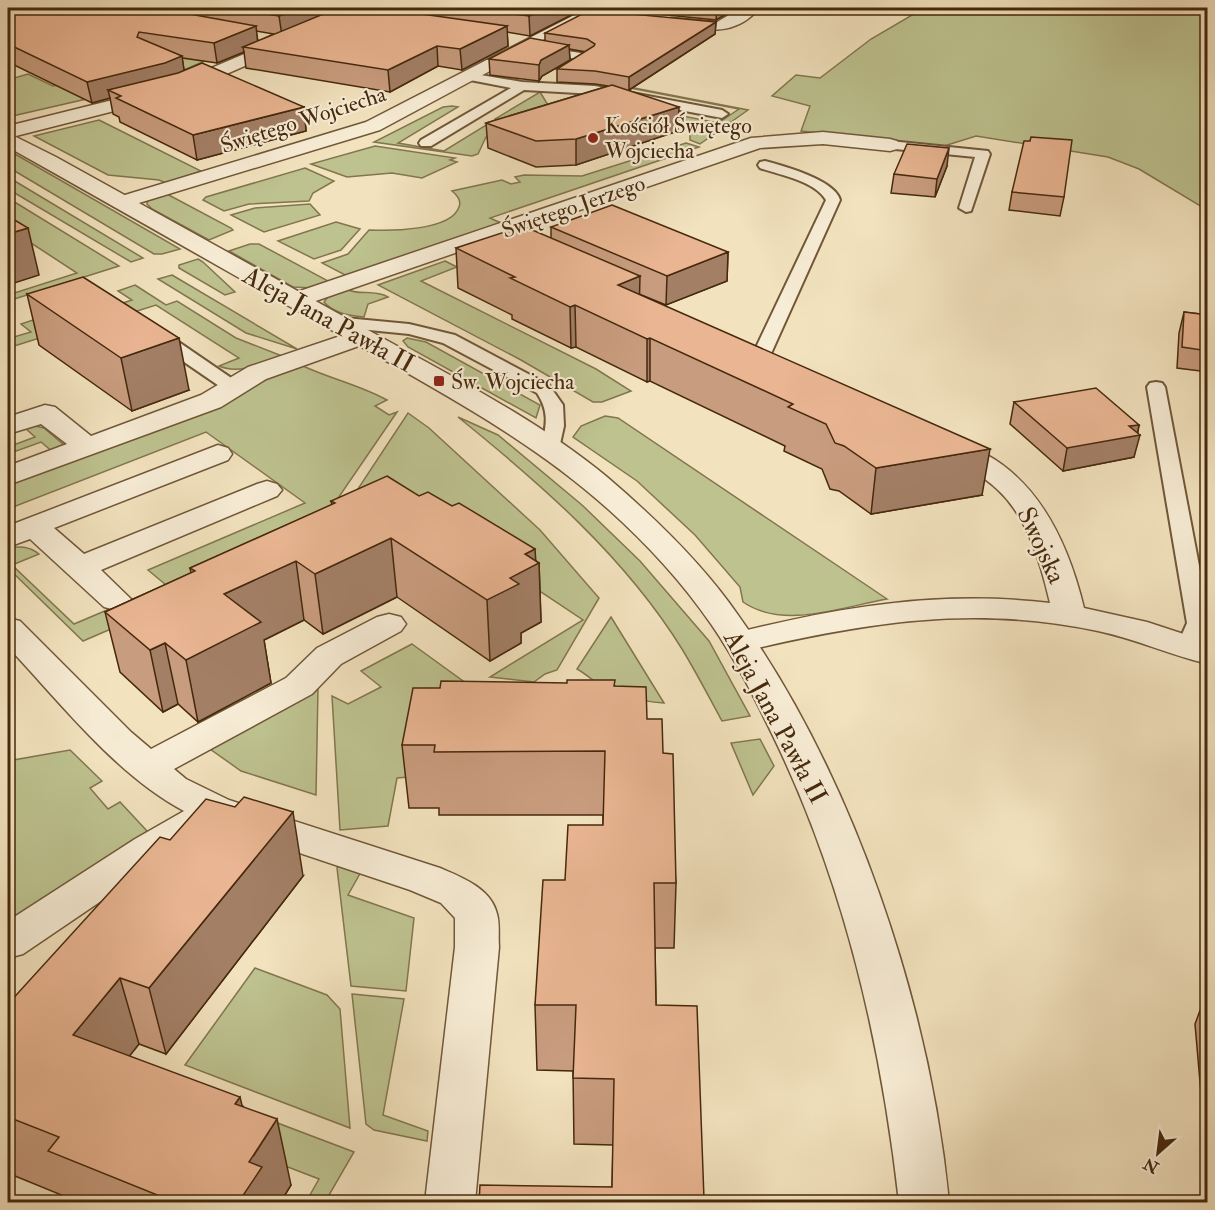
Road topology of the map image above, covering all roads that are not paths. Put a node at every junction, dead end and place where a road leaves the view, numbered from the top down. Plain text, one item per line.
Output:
1 (751, 8) edge
2 (320, 10) dead end
3 (600, 12) edge
4 (367, 13) edge
5 (346, 16) junction
6 (656, 21) edge
7 (249, 37) edge
8 (283, 43) junction
9 (522, 43) junction
10 (560, 73) junction
11 (469, 77) junction
12 (547, 81) dead end
13 (628, 83) edge
14 (522, 86) junction
15 (722, 114) dead end
16 (8, 132) edge
17 (8, 139) edge
18 (426, 143) dead end
19 (890, 145) joint
20 (765, 165) dead end
21 (122, 202) junction
22 (966, 208) dead end
23 (485, 236) junction
24 (523, 253) edge
25 (296, 300) junction
26 (335, 322) junction
27 (142, 326) edge
28 (361, 337) junction
29 (760, 358) edge
30 (1156, 387) dead end
31 (234, 388) junction
32 (8, 426) edge
33 (931, 437) edge
34 (87, 446) junction
35 (551, 449) junction
36 (218, 454) dead end
37 (8, 476) edge
38 (267, 490) dead end
39 (20, 532) edge
40 (78, 568) junction
41 (116, 600) dead end
42 (1068, 614) junction
43 (389, 624) dead end
44 (8, 628) edge
45 (740, 642) junction
46 (1198, 650) edge
47 (148, 767) junction
48 (215, 810) junction
49 (8, 942) edge
50 (450, 1203) edge
51 (924, 1203) edge

1 - 6 street
2 - 5 street
3 - 9 street, Świętego Wojciecha
4 - 5 street
5 - 8 street
7 - 8 street
8 - 16 street
9 - 10 lane
9 - 11 street, Świętego Wojciecha
10 - 12 lane
10 - 13 lane
11 - 14 lane
11 - 21 street, Świętego Wojciecha
14 - 15 lane
14 - 18 lane
17 - 21 street, Aleja Jana Pawła II
19 - 22 lane
19 - 23 street, Świętego Jerzego
20 - 29 lane
21 - 25 street, Aleja Jana Pawła II
23 - 24 street
23 - 25 street, Świętego Jerzego
25 - 26 street, Aleja Jana Pawła II
26 - 28 street, Aleja Jana Pawła II
26 - 35 lane
27 - 31 lane
28 - 31 street
28 - 35 street, Aleja Jana Pawła II
30 - 46 lane
31 - 34 street
32 - 34 street
33 - 42 street, Swojska
34 - 37 street
35 - 45 street, Aleja Jana Pawła II
36 - 39 street
38 - 40 street
39 - 40 street
40 - 41 street
42 - 45 street, Swojska
42 - 46 street, Swojska
43 - 47 street
44 - 47 street
45 - 51 street, Aleja Jana Pawła II
47 - 48 street
48 - 49 street
48 - 50 street

